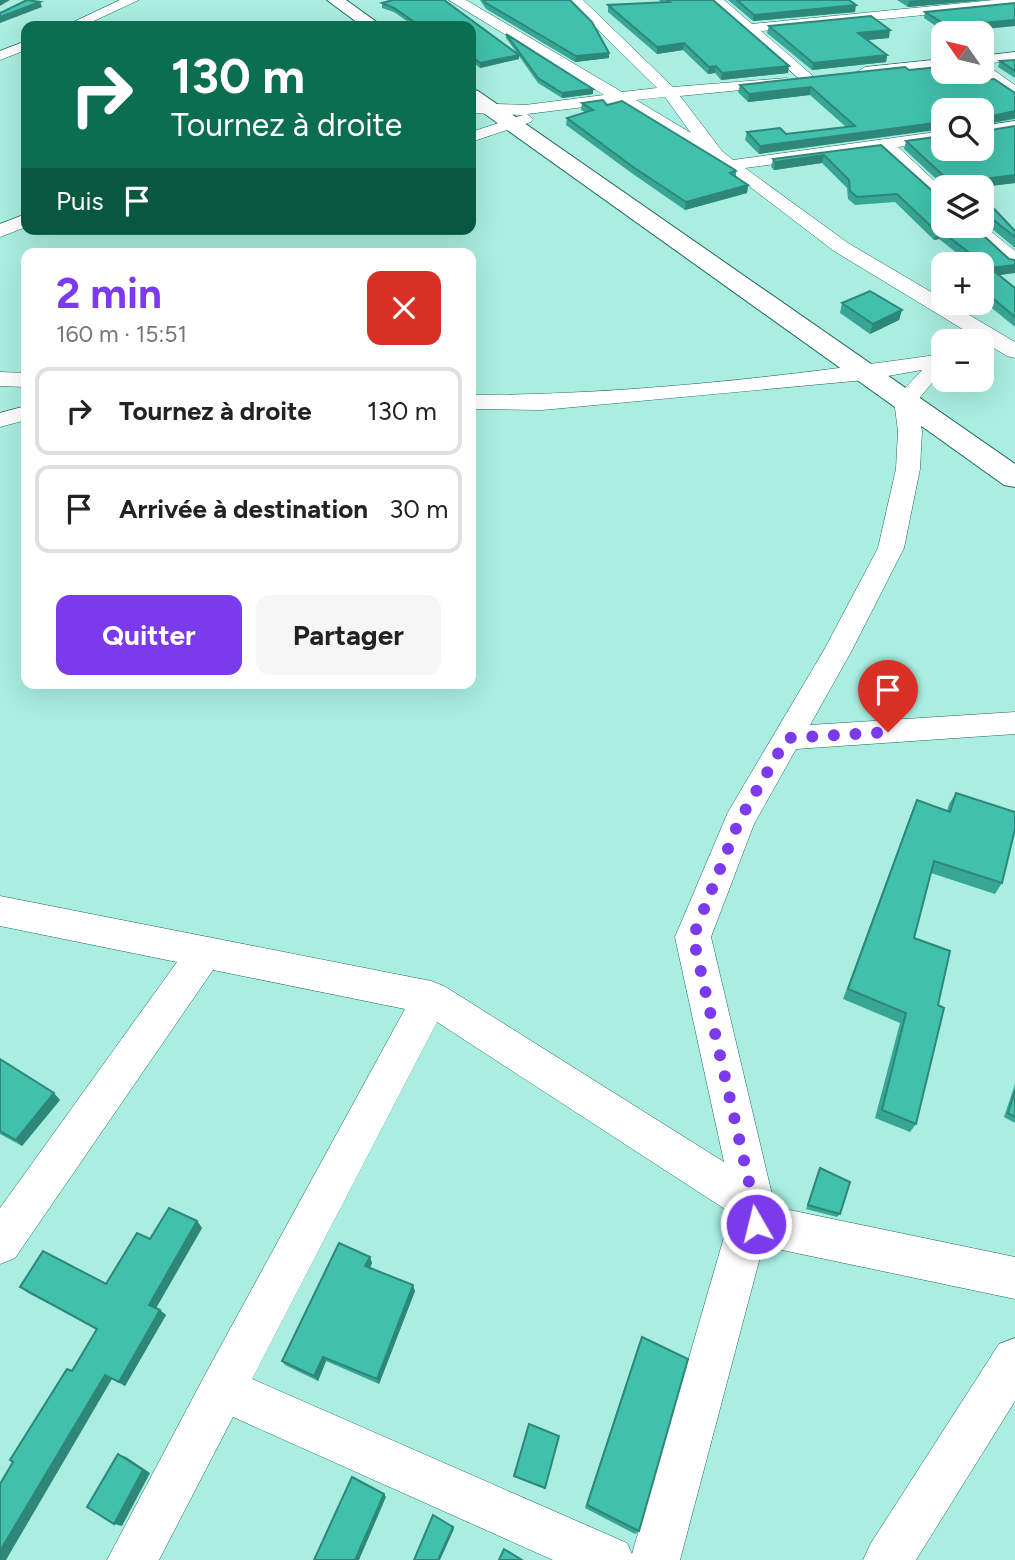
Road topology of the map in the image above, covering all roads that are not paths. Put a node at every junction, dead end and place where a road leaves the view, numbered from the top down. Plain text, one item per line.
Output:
1 (132, 0) edge
2 (335, 0) edge
3 (456, 0) edge
4 (575, 0) edge
5 (716, 0) edge
6 (883, 0) edge
7 (1015, 2) edge
8 (904, 13) junction
9 (84, 21) edge
10 (366, 21) edge
11 (751, 28) junction
12 (21, 47) edge
13 (0, 56) edge
14 (1015, 56) edge
15 (994, 59) edge
16 (931, 65) edge
17 (848, 74) edge
18 (994, 77) edge
19 (1015, 92) edge
20 (670, 93) junction
21 (617, 98) junction
22 (476, 100) edge
23 (492, 115) edge
24 (1015, 126) edge
25 (994, 129) edge
26 (476, 133) edge
27 (931, 138) edge
28 (884, 144) junction
29 (724, 160) junction
30 (931, 187) edge
31 (21, 222) edge
32 (0, 231) edge
33 (994, 231) edge
34 (1015, 231) edge
35 (987, 238) edge
36 (1015, 261) edge
37 (1003, 346) edge
38 (931, 362) edge
39 (865, 373) junction
40 (931, 374) edge
41 (0, 379) edge
42 (21, 380) edge
43 (905, 400) junction
44 (476, 402) edge
45 (21, 414) edge
46 (0, 420) edge
47 (1015, 478) edge
48 (1015, 723) edge
49 (787, 738) junction
50 (0, 911) edge
51 (206, 951) junction
52 (431, 998) junction
53 (754, 1204) junction
54 (0, 1243) edge
55 (1015, 1278) edge
56 (1015, 1360) edge
57 (222, 1389) junction
58 (132, 1560) edge
59 (610, 1560) edge
60 (655, 1560) edge
61 (888, 1560) edge

1 - 9 street
2 - 10 street
3 - 21 street
4 - 20 street
5 - 11 street
6 - 8 street
7 - 8 street
8 - 11 street
11 - 20 street
12 - 13 street
14 - 15 street
16 - 17 street
18 - 19 street
20 - 21 street
20 - 29 street
21 - 23 street
21 - 29 street
22 - 23 street
23 - 26 street
23 - 39 street
24 - 25 street
27 - 28 street
28 - 29 street
28 - 30 street
29 - 37 street
31 - 32 street
33 - 34 street
35 - 36 street
38 - 39 street
39 - 43 street
39 - 44 street
40 - 43 street
41 - 42 street
43 - 47 street
43 - 49 street
45 - 46 street
48 - 49 street
49 - 53 street
50 - 51 street
51 - 52 street
51 - 54 street
52 - 53 street
52 - 57 street
53 - 55 street
53 - 60 street
56 - 61 street
57 - 58 street
57 - 59 street

